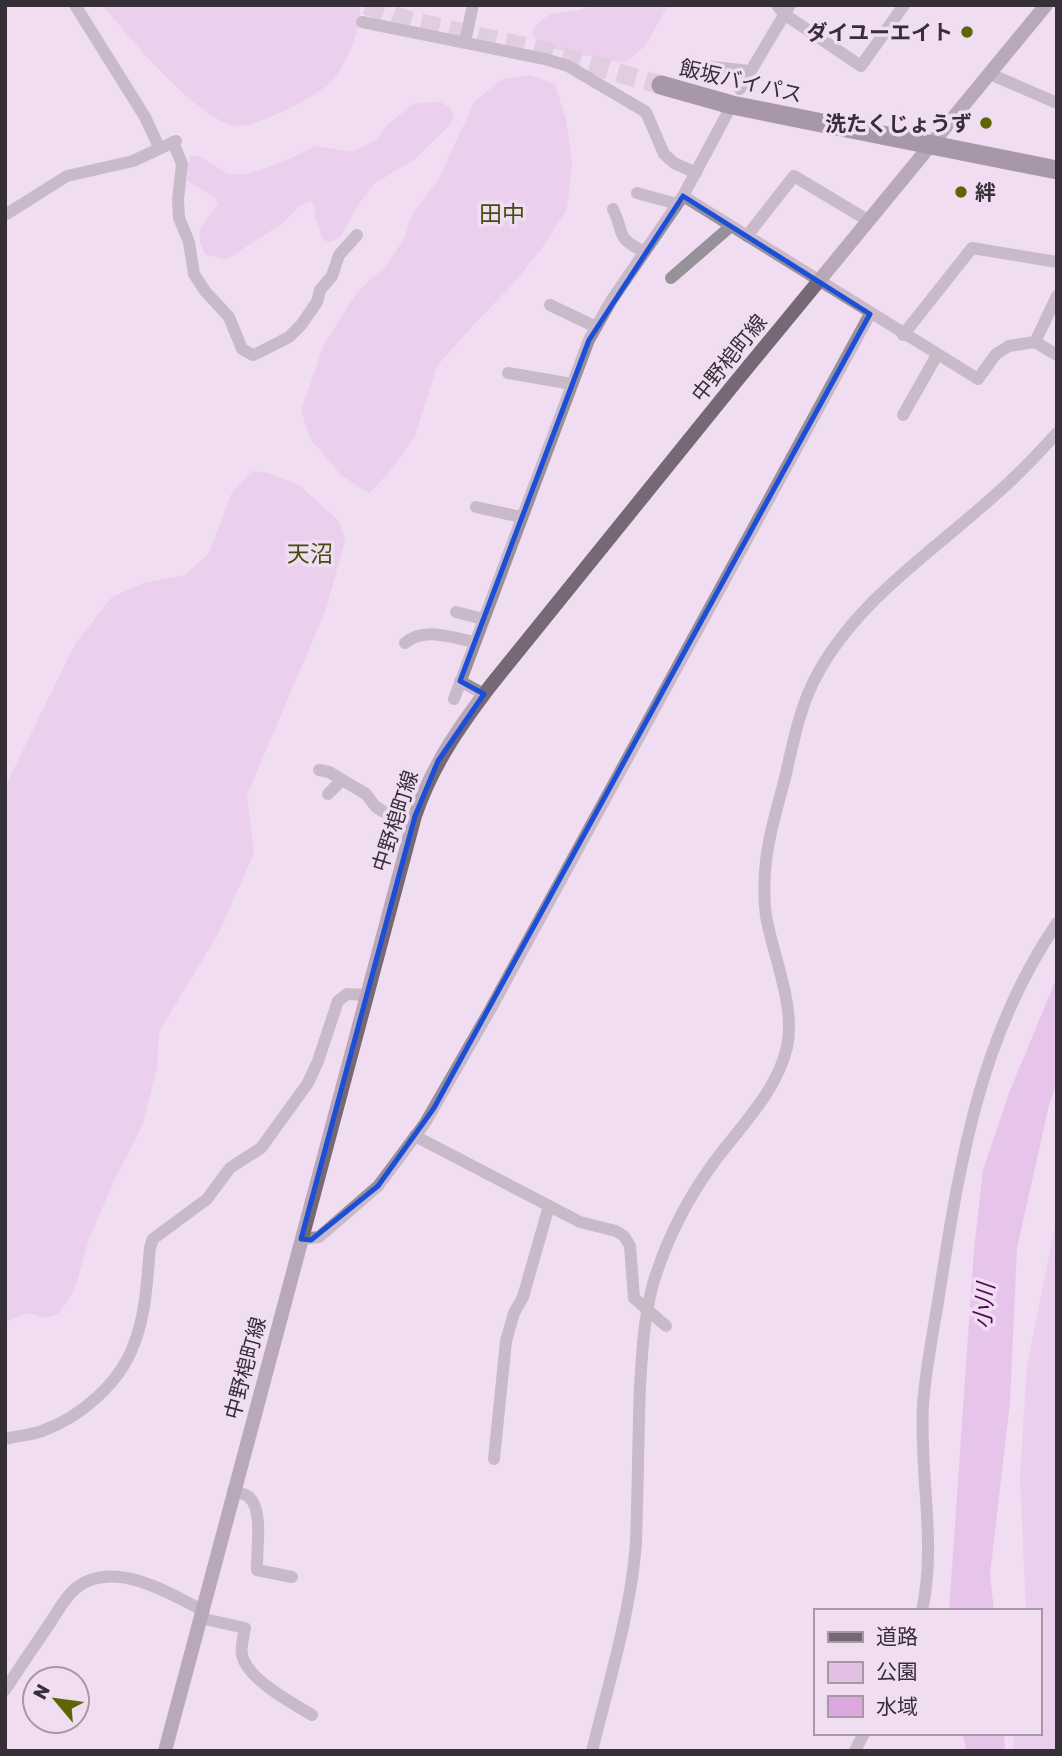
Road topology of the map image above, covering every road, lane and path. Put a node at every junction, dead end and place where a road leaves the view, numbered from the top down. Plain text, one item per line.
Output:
1 (75, 5) edge
2 (473, 5) edge
3 (904, 5) edge
4 (1046, 5) edge
5 (784, 8) edge
6 (362, 22) dead end
7 (465, 42) junction
8 (696, 65) dead end
9 (749, 71) junction
10 (990, 74) junction
11 (661, 85) tunnel mouth
12 (740, 89) dead end
13 (1057, 103) edge
14 (727, 114) dead end
15 (932, 145) junction
16 (159, 147) junction
17 (1057, 170) edge
18 (696, 173) junction
19 (637, 192) dead end
20 (680, 200) junction
21 (613, 209) dead end
22 (5, 215) edge
23 (869, 222) junction
24 (731, 226) junction
25 (357, 235) dead end
26 (747, 236) junction
27 (644, 252) junction
28 (1057, 262) edge
29 (671, 278) dead end
30 (820, 282) junction
31 (1057, 296) edge
32 (550, 305) dead end
33 (870, 314) junction
34 (596, 327) junction
35 (903, 335) junction
36 (1035, 342) junction
37 (937, 355) junction
38 (1057, 355) edge
39 (508, 373) dead end
40 (572, 384) junction
41 (903, 415) dead end
42 (1057, 433) edge
43 (476, 507) dead end
44 (521, 517) junction
45 (456, 612) dead end
46 (483, 619) junction
47 (475, 642) junction
48 (405, 643) dead end
49 (460, 681) junction
50 (484, 694) junction
51 (454, 699) dead end
52 (319, 770) dead end
53 (342, 780) junction
54 (328, 794) dead end
55 (413, 821) junction
56 (1057, 923) edge
57 (367, 995) junction
58 (415, 1136) junction
59 (549, 1206) junction
60 (301, 1239) junction
61 (647, 1310) junction
62 (666, 1326) dead end
63 (5, 1438) edge
64 (494, 1460) dead end
65 (233, 1491) junction
66 (292, 1577) dead end
67 (922, 1609) edge
68 (201, 1614) junction
69 (5, 1690) edge
70 (312, 1715) dead end
71 (863, 1735) edge
72 (165, 1751) edge
73 (592, 1751) edge
74 (855, 1751) edge

1 - 16 street
2 - 7 street
3 - 5 street
4 - 10 main road, 中野梍町線
5 - 9 street
6 - 7 street
7 - 18 street
8 - 9 street
9 - 12 street
10 - 13 street
10 - 15 main road, 中野梍町線
11 - 15 highway, 飯坂バイパス
14 - 18 street
15 - 17 highway, 飯坂バイパス
15 - 23 main road, 中野梍町線
16 - 22 street
16 - 25 street
18 - 20 street
19 - 20 street
20 - 24 street
20 - 27 street
21 - 27 street
23 - 26 street
23 - 30 main road, 中野梍町線
24 - 26 street
24 - 29 street
26 - 30 street
27 - 34 street
28 - 35 street
30 - 33 street
30 - 50 main road, 中野梍町線
31 - 36 street
32 - 34 street
33 - 35 street
33 - 58 street
34 - 40 street
35 - 37 street
36 - 37 street
36 - 38 street
37 - 41 street
39 - 40 street
40 - 44 street
42 - 61 street
43 - 44 street
44 - 46 street
45 - 46 street
46 - 47 street
47 - 48 street
47 - 49 street
49 - 50 street
49 - 51 street
50 - 55 main road, 中野梍町線
52 - 53 street
53 - 54 street
53 - 55 street
55 - 57 main road, 中野梍町線
56 - 67 street
57 - 60 main road, 中野梍町線
57 - 63 street
58 - 59 street
58 - 60 street
59 - 61 street
59 - 64 street
60 - 65 main road, 中野梍町線
61 - 62 street
61 - 73 street
65 - 66 street
65 - 68 main road, 中野梍町線
68 - 69 street
68 - 70 street
68 - 72 main road, 中野梍町線
71 - 74 street

